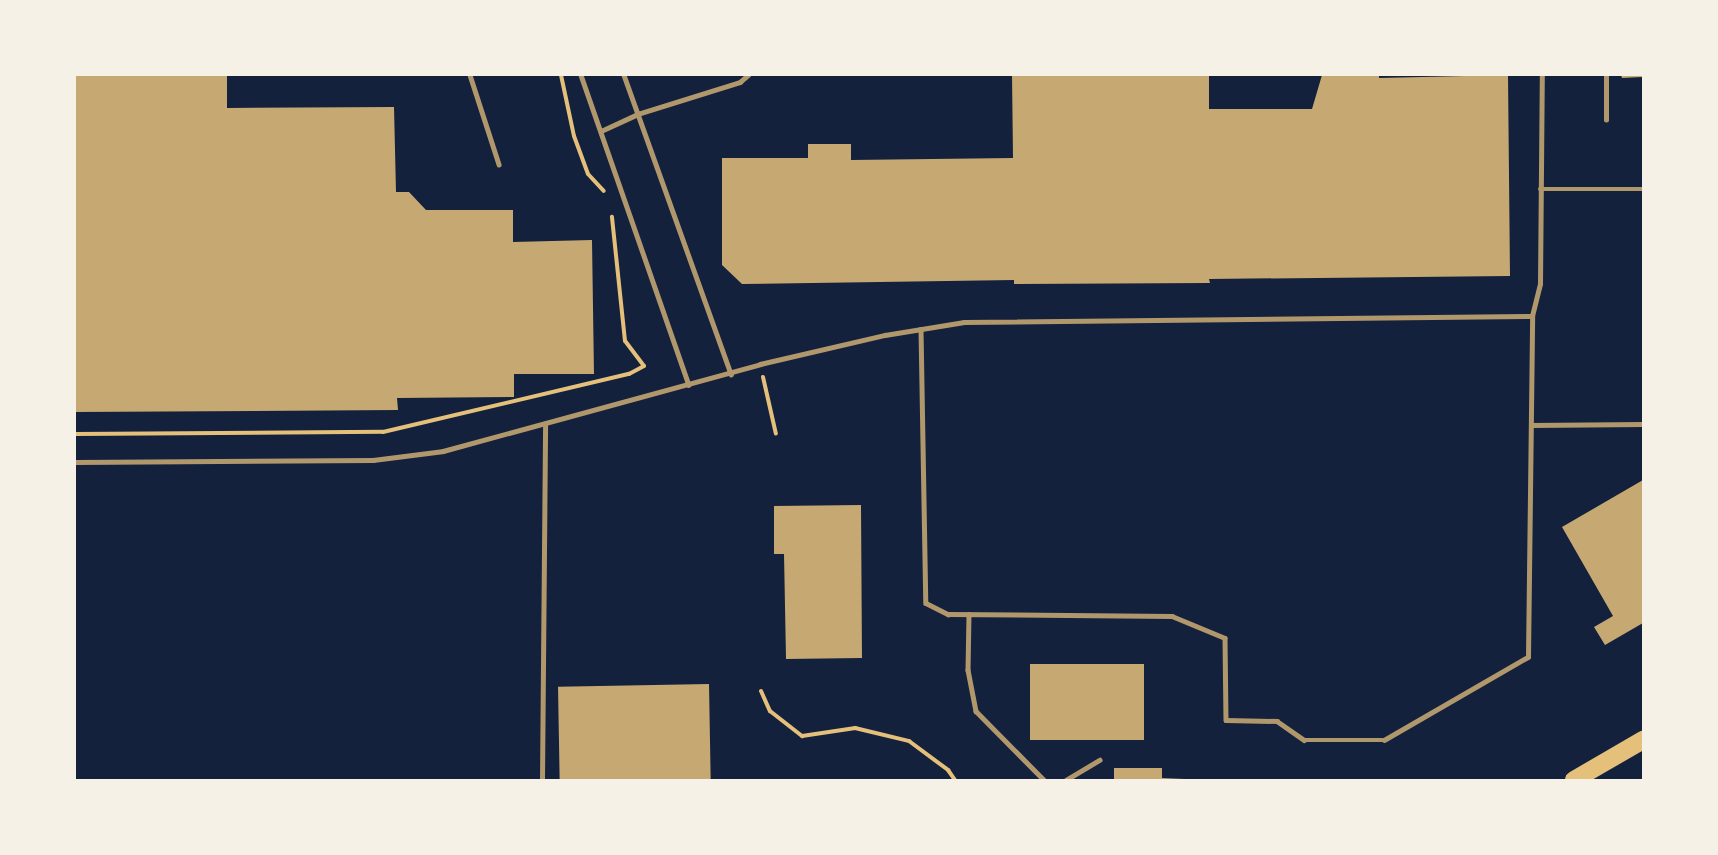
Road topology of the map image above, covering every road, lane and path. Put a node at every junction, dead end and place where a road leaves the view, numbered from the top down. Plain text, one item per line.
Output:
1 (470, 75) edge
2 (561, 75) edge
3 (580, 75) edge
4 (624, 75) edge
5 (748, 75) edge
6 (1542, 75) edge
7 (1606, 75) edge
8 (638, 114) junction
9 (1606, 120) dead end
10 (601, 131) junction
11 (499, 164) dead end
12 (1540, 189) junction
13 (1643, 189) edge
14 (610, 197) dead end
15 (611, 208) dead end
16 (1532, 316) junction
17 (921, 329) junction
18 (760, 364) junction
19 (731, 374) junction
20 (689, 385) junction
21 (545, 424) junction
22 (1643, 424) edge
23 (1531, 425) junction
24 (75, 434) edge
25 (776, 434) dead end
26 (75, 462) edge
27 (969, 614) junction
28 (761, 691) dead end
29 (1643, 740) edge
30 (1099, 760) dead end
31 (542, 780) edge
32 (955, 780) edge
33 (1044, 780) edge
34 (1066, 780) edge
35 (1574, 780) edge

1 - 11 lane
2 - 14 path
3 - 10 lane
4 - 8 lane
5 - 8 lane
6 - 12 lane
7 - 9 lane
8 - 10 lane
8 - 19 lane
10 - 20 lane
12 - 13 lane
12 - 16 lane
15 - 24 path
16 - 17 lane
16 - 23 lane
17 - 18 lane
17 - 27 lane
18 - 19 lane
18 - 25 path
19 - 20 lane
20 - 21 lane
21 - 26 lane
21 - 31 lane
22 - 23 lane
23 - 27 lane
27 - 33 lane
28 - 32 path
29 - 35 highway
30 - 34 lane

